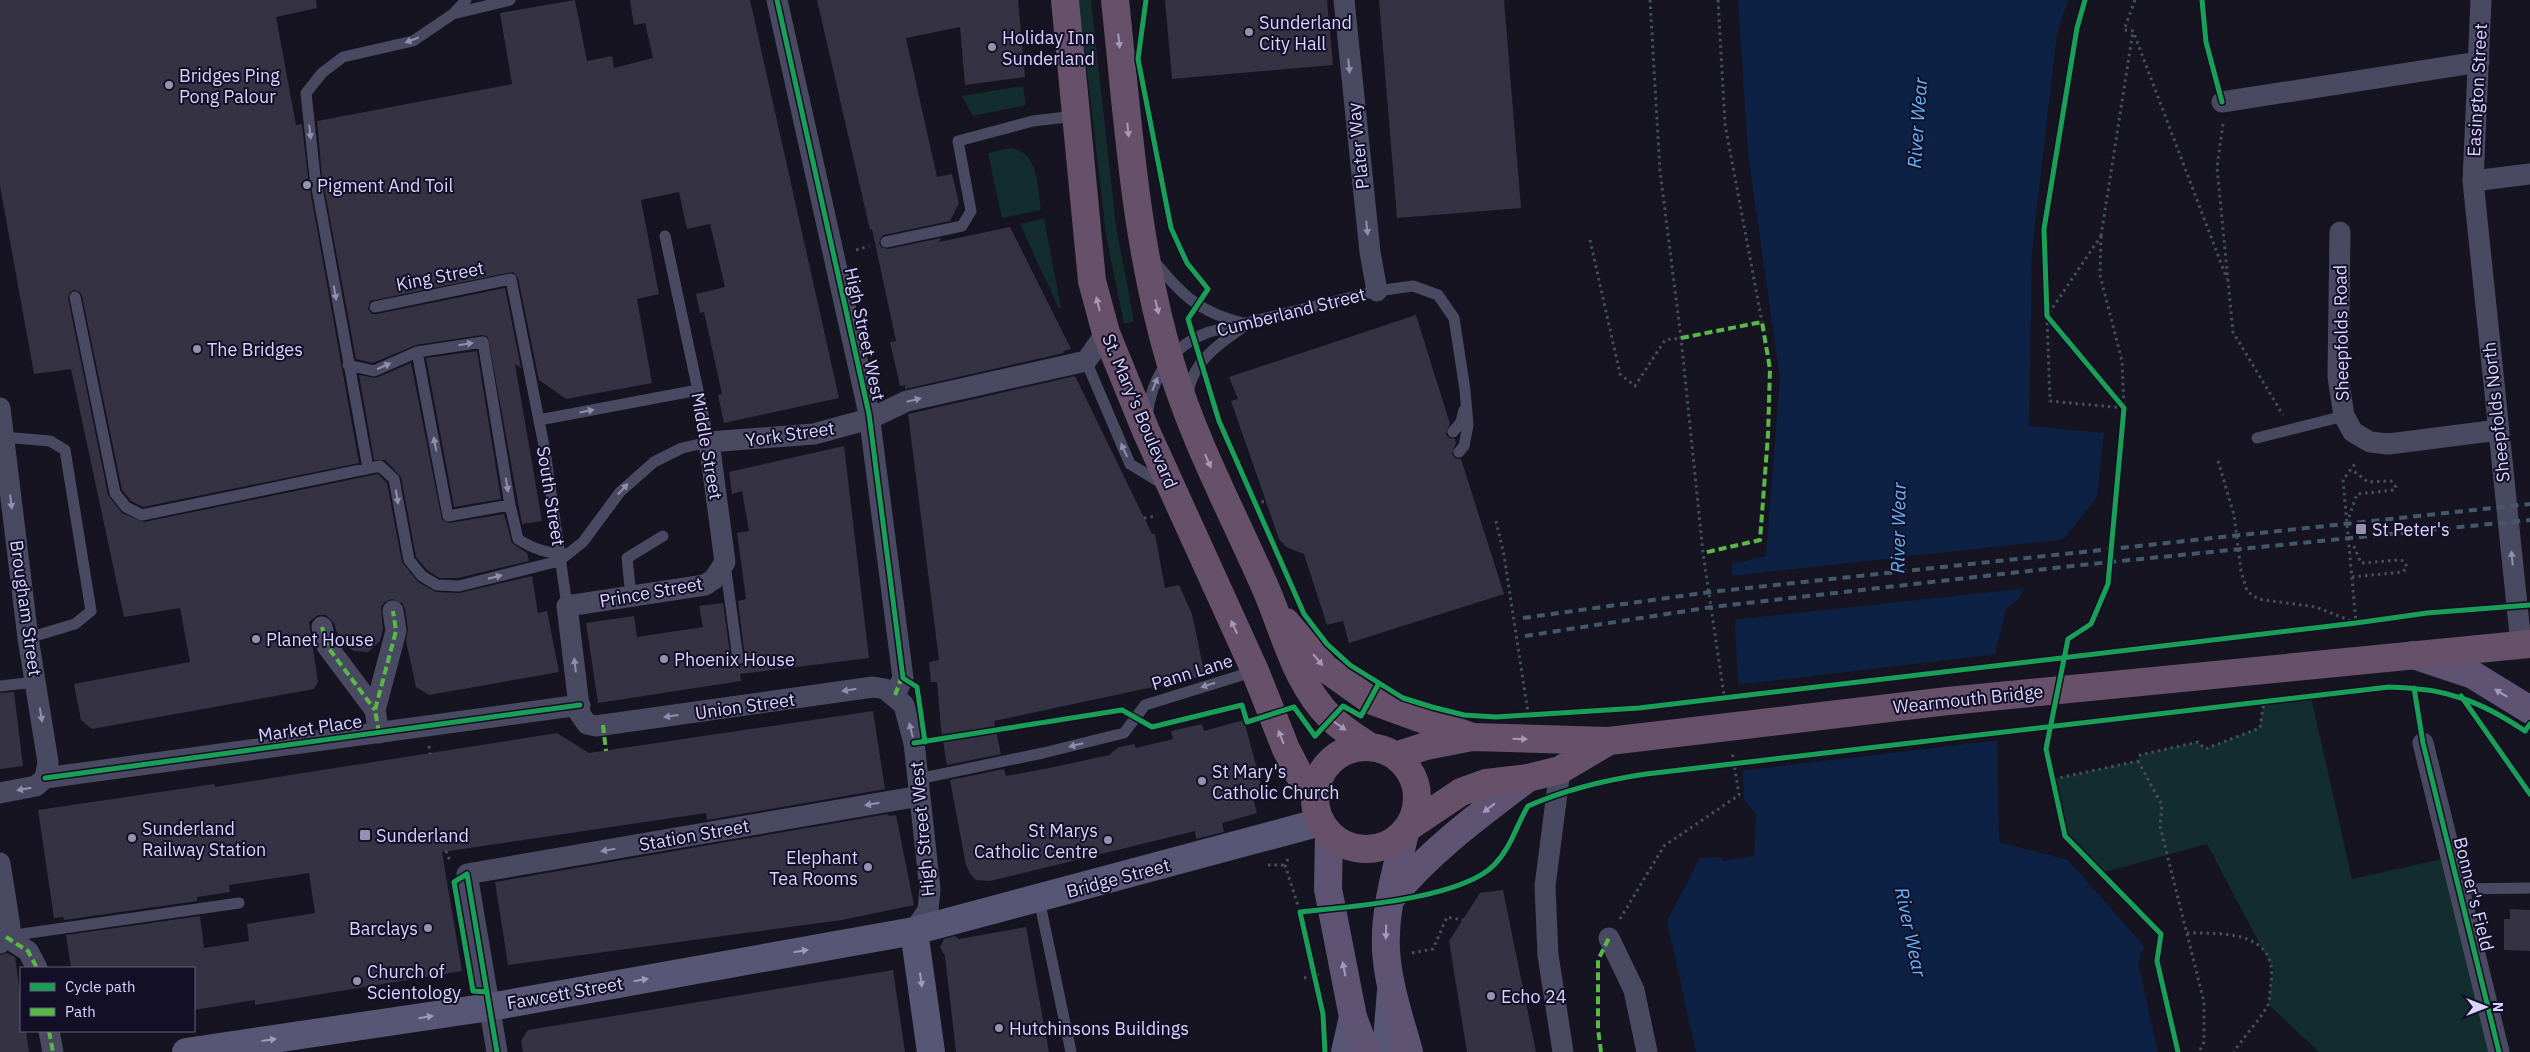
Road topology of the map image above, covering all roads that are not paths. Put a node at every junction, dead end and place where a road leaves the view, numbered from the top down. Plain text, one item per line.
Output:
1 (466, 0) edge
2 (510, 0) edge
3 (777, 0) edge
4 (1065, 0) edge
5 (1115, 0) edge
6 (1344, 0) edge
7 (2481, 0) edge
8 (453, 14) junction
9 (2479, 62) junction
10 (2222, 102) road end
11 (1075, 116) junction
12 (2530, 174) edge
13 (2473, 181) junction
14 (2340, 232) dead end
15 (666, 236) dead end
16 (886, 242) road end
17 (1143, 248) junction
18 (511, 279) joint
19 (1377, 291) junction
20 (75, 297) dead end
21 (376, 307) dead end
22 (1248, 324) junction
23 (1106, 333) junction
24 (417, 352) junction
25 (1170, 360) junction
26 (1086, 361) junction
27 (348, 365) junction
28 (1465, 388) junction
29 (698, 390) junction
30 (0, 408) edge
31 (1187, 412) junction
32 (2344, 416) junction
33 (869, 418) junction
34 (539, 420) junction
35 (2498, 430) junction
36 (1146, 431) junction
37 (1453, 432) dead end
38 (3, 437) junction
39 (2257, 438) dead end
40 (709, 442) junction
41 (1459, 452) dead end
42 (368, 468) junction
43 (1174, 490) junction
44 (510, 505) junction
45 (663, 536) dead end
46 (569, 554) junction
47 (725, 562) junction
48 (631, 596) junction
49 (567, 606) junction
50 (1275, 609) junction
51 (393, 611) dead end
52 (322, 627) dead end
53 (28, 638) junction
54 (2526, 644) edge
55 (2413, 655) junction
56 (738, 659) dead end
57 (1255, 671) junction
58 (36, 682) junction
59 (0, 686) edge
60 (899, 686) junction
61 (580, 709) junction
62 (375, 710) junction
63 (2530, 710) edge
64 (379, 732) junction
65 (1472, 737) junction
66 (1609, 741) junction
67 (2423, 744) dead end
68 (1382, 751) junction
69 (1560, 770) junction
70 (45, 778) junction
71 (1528, 778) junction
72 (919, 788) junction
73 (0, 793) edge
74 (1316, 793) junction
75 (1325, 828) junction
76 (1407, 830) junction
77 (0, 862) edge
78 (2530, 888) edge
79 (2459, 889) junction
80 (1038, 899) junction
81 (1390, 899) junction
82 (239, 903) dead end
83 (914, 931) junction
84 (1609, 938) road end
85 (3, 940) edge
86 (36, 967) edge
87 (1391, 989) junction
88 (490, 1007) junction
89 (1353, 1017) junction
90 (49, 1032) edge
91 (53, 1052) edge
92 (186, 1052) edge
93 (497, 1052) edge
94 (931, 1052) edge
95 (1071, 1052) edge
96 (1345, 1052) edge
97 (1366, 1052) edge
98 (1386, 1052) edge
99 (1409, 1052) edge
100 (1563, 1052) edge
101 (1647, 1052) edge
102 (2499, 1052) edge

1 - 8 lane
2 - 8 lane
3 - 33 street, High Street West
4 - 11 highway, St. Mary's Boulevard
5 -> 17 highway
6 -> 19 street, Plater Way
7 - 9 street, Easington Street
8 -> 27 lane
9 - 10 street
9 - 13 street, Easington Street
11 - 16 lane
23 -> 11 highway, St. Mary's Boulevard
12 - 13 street
13 - 35 street, Sheepfolds North
14 - 32 street, Sheepfolds Road
15 - 29 lane, Middle Street
17 - 22 lane
17 -> 25 highway
18 - 21 lane, King Street
18 - 34 lane, South Street
19 - 22 lane, Cumberland Street
19 - 28 lane, Cumberland Street
20 - 42 lane
22 - 25 lane, Cumberland Street
22 - 31 lane
23 - 26 street
23 - 36 highway, St. Mary's Boulevard
27 -> 24 lane
44 -> 24 lane
24 -> 44 lane
25 - 31 highway
36 -> 25 lane, Cumberland Street
33 -> 26 street
43 -> 26 lane
27 - 42 lane
28 - 37 lane
28 - 41 lane
34 -> 29 lane
29 - 40 lane, Middle Street
30 - 38 street, Brougham Street
31 -> 50 highway
32 - 35 street, Sheepfolds Road
32 - 39 lane
33 - 40 street, York Street
33 - 60 street, High Street West
34 - 49 lane, South Street
54 -> 35 street, Sheepfolds North
36 - 43 highway, St. Mary's Boulevard
38 -> 53 street, Brougham Street
38 - 53 lane
46 -> 40 lane
40 - 47 street, Middle Street
42 -> 46 lane
57 -> 43 highway, St. Mary's Boulevard
44 - 46 lane
45 - 48 lane
47 - 48 street, Prince Street
47 - 56 lane, Middle Street
48 - 49 street, Prince Street
61 -> 49 street, South Street
50 -> 65 highway
50 -> 68 highway
51 - 62 street
52 - 62 street
53 - 58 street, Brougham Street
54 - 55 highway, Wearmouth Bridge
63 -> 55 main road
55 - 66 highway, Wearmouth Bridge
57 -> 72 lane, Pann Lane
74 -> 57 highway, St. Mary's Boulevard
58 - 59 lane
58 -> 70 street, Brougham Street
60 -> 61 street, Union Street
72 -> 60 street, High Street West
61 - 64 street, Market Place
62 - 64 street
64 - 70 street, Market Place
65 -> 66 highway, Wearmouth Bridge
65 - 68 highway
66 - 69 highway
67 - 79 street, Bonner's Field
68 - 74 highway
68 - 76 highway
69 - 71 highway
69 - 100 street
70 -> 73 street, Market Place
71 - 76 highway
71 -> 81 main road
72 - 83 street, High Street West
72 -> 88 street, Station Street
74 - 75 highway
75 - 76 highway
75 - 80 street, Bridge Street
89 -> 75 main road
76 - 81 main road
77 - 85 street
78 - 79 lane
79 - 102 street, Bonner's Field
80 - 83 street, Bridge Street
80 - 95 lane
81 -> 87 main road
82 - 85 lane
88 -> 83 street, Fawcett Street
83 -> 94 street
84 - 101 street
85 - 86 street
87 - 98 street
87 - 99 main road
92 -> 88 street, Fawcett Street
88 - 93 street
89 - 96 street
89 - 97 main road
90 - 91 street

